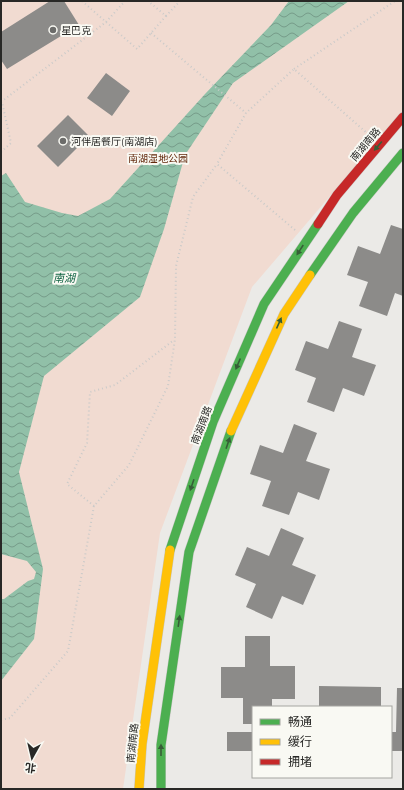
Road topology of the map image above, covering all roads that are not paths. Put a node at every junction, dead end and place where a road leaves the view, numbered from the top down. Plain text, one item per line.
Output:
1 (403, 117) edge
2 (403, 153) edge
3 (139, 789) edge
4 (162, 789) edge

1 -> 3 main road, 南湖南路
4 -> 2 main road

